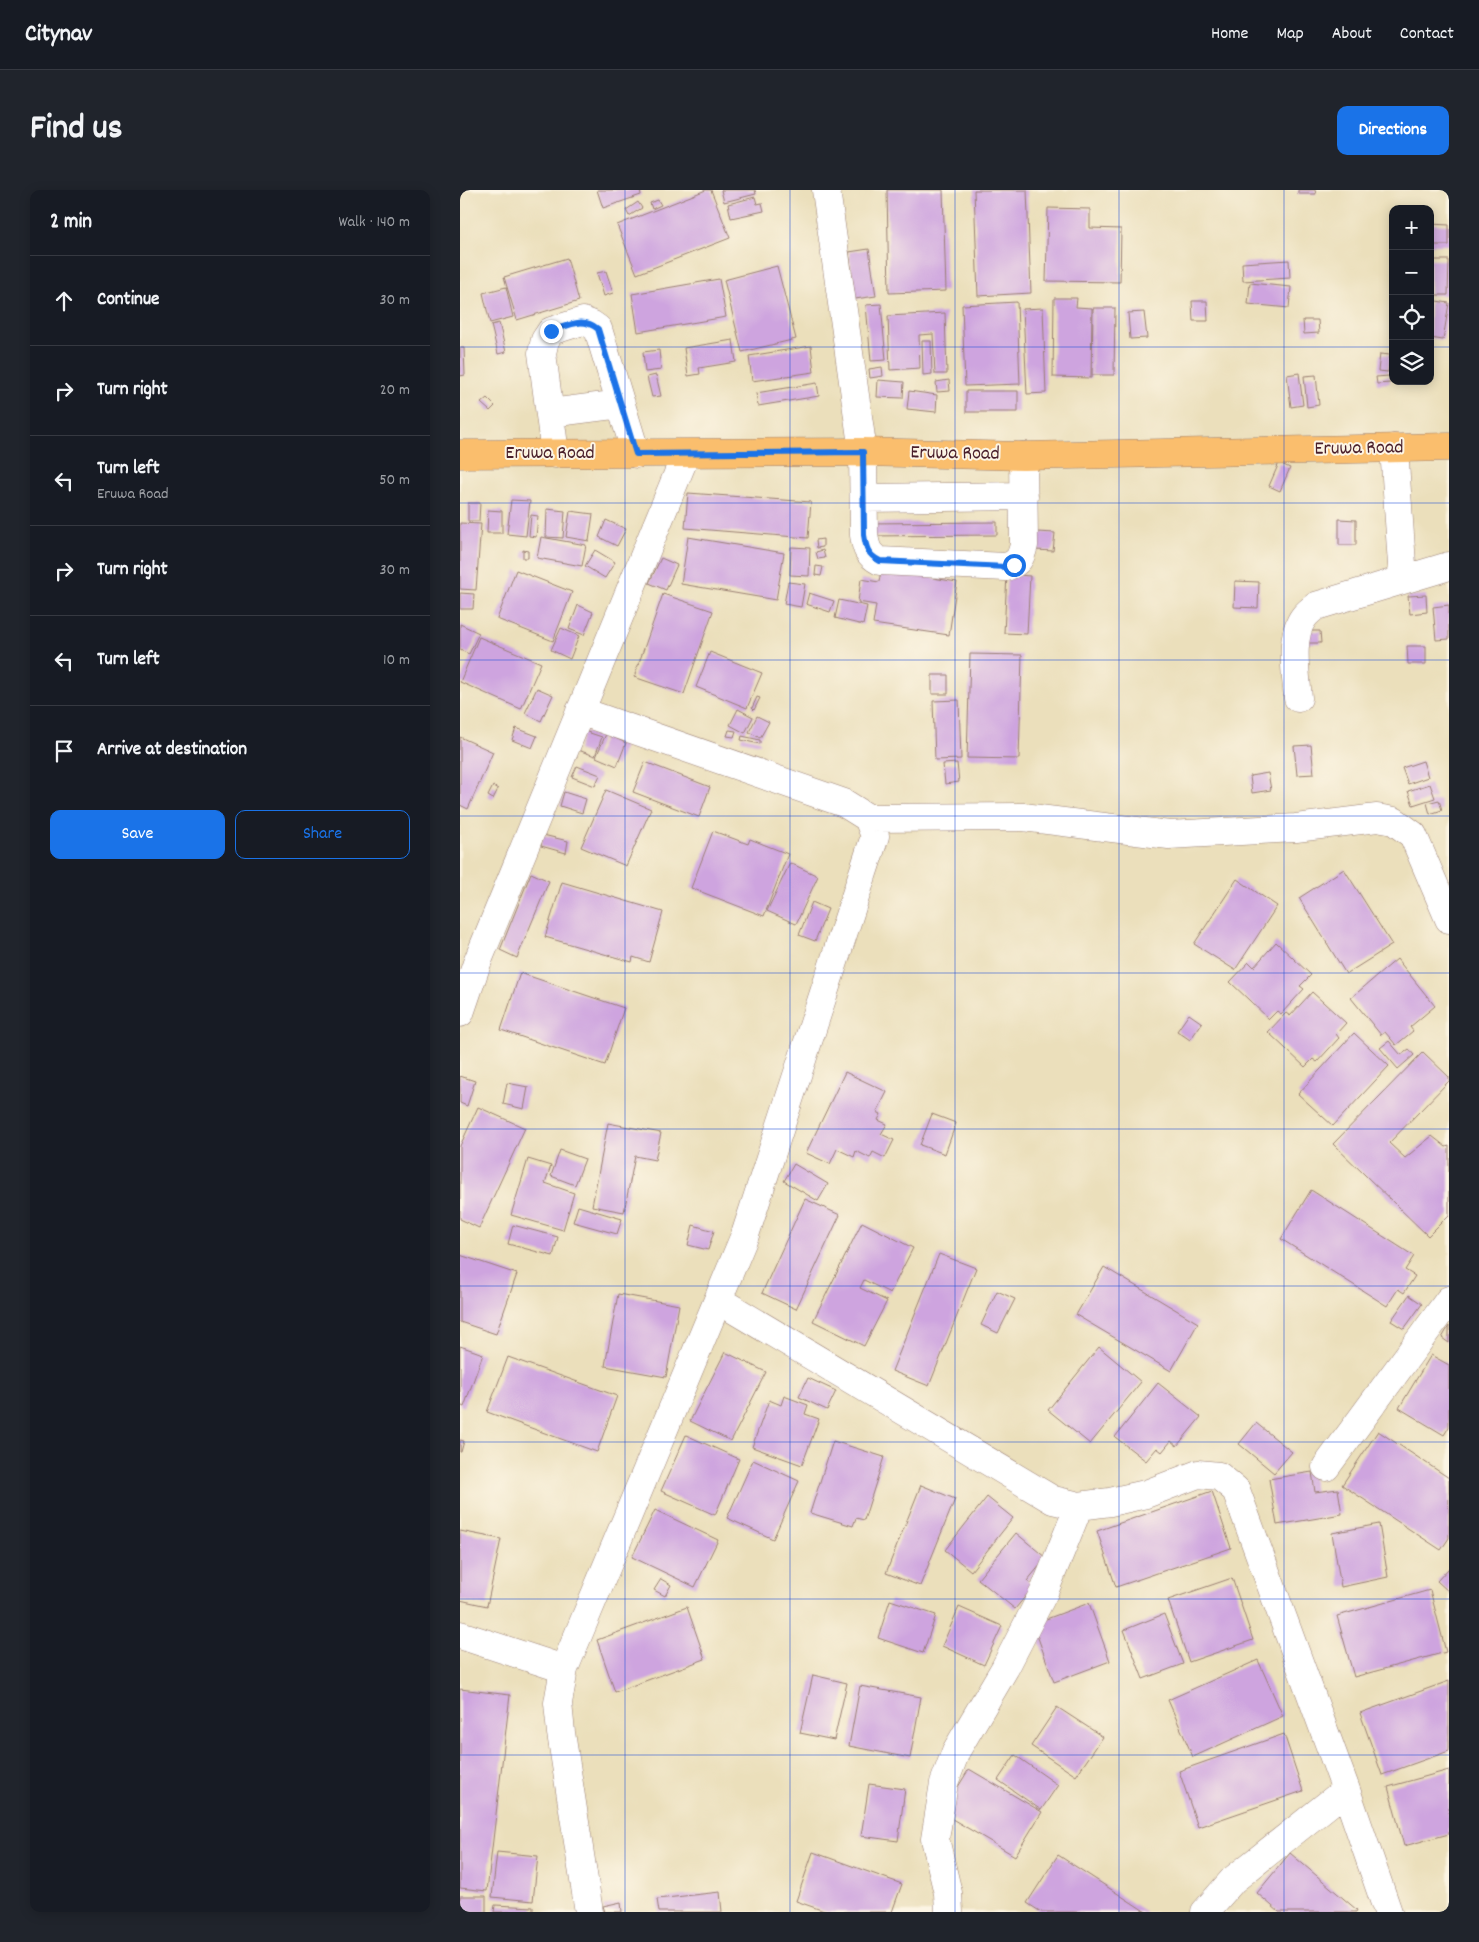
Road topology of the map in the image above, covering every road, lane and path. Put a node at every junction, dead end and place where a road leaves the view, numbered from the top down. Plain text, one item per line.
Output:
1 (826, 190) edge
2 (620, 404) junction
3 (550, 414) junction
4 (1449, 447) edge
5 (1394, 448) junction
6 (863, 452) junction
7 (460, 454) edge
8 (555, 454) junction
9 (636, 454) junction
10 (686, 454) junction
11 (1023, 456) junction
12 (1024, 496) junction
13 (864, 498) junction
14 (1449, 566) edge
15 (1403, 579) junction
16 (1298, 698) dead end
17 (580, 711) junction
18 (868, 818) junction
19 (1449, 919) edge
20 (460, 1013) edge
21 (718, 1300) junction
22 (1449, 1300) edge
23 (1326, 1467) dead end
24 (1079, 1506) junction
25 (460, 1636) edge
26 (564, 1669) junction
27 (1346, 1790) junction
28 (589, 1912) edge
29 (950, 1912) edge
30 (1205, 1912) edge
31 (1388, 1912) edge

1 - 6 street
2 - 3 street
2 - 3 street
2 - 9 street
3 - 8 street
4 - 5 main road, Eruwa Road
5 - 11 main road, Eruwa Road
5 - 15 street
6 - 10 main road, Eruwa Road
6 - 11 main road, Eruwa Road
6 - 13 street
7 - 8 main road, Eruwa Road
8 - 9 main road, Eruwa Road
9 - 10 main road, Eruwa Road
10 - 17 street
11 - 12 street
12 - 13 street
12 - 13 street
14 - 15 street
15 - 16 street
17 - 18 street
17 - 20 street
18 - 19 street
18 - 21 street
21 - 24 street
21 - 26 street
22 - 23 street
24 - 27 street
24 - 29 street
25 - 26 street
26 - 28 street
27 - 30 street
27 - 31 street

